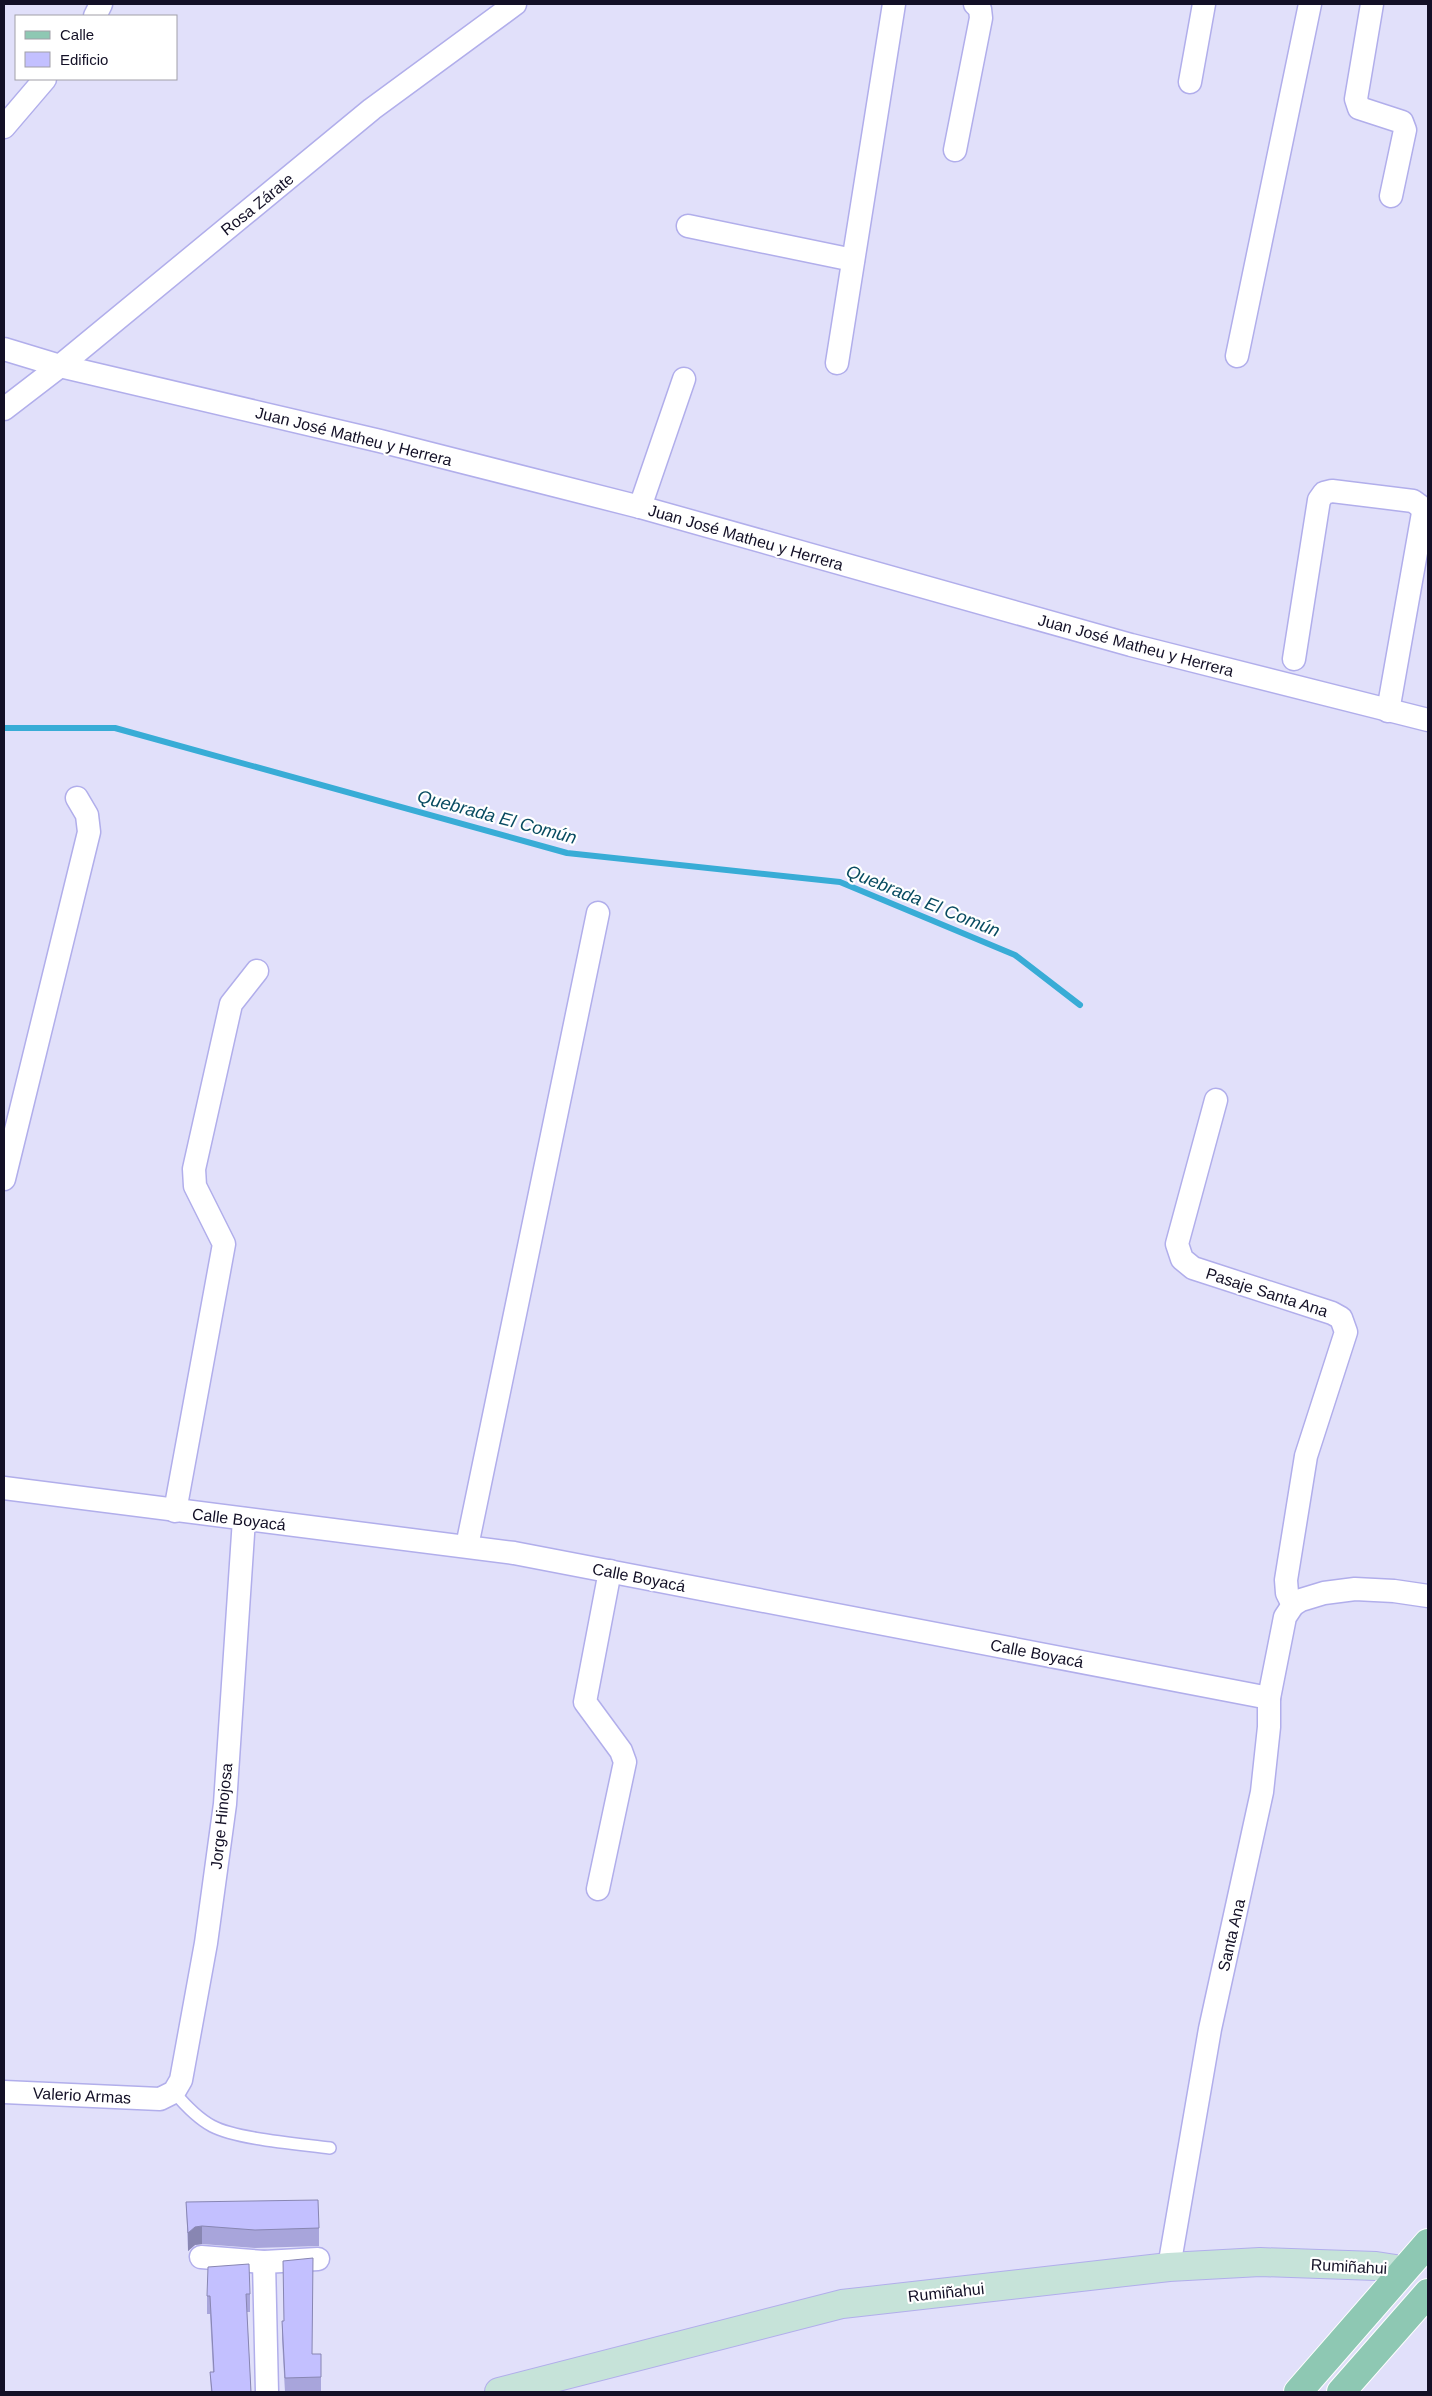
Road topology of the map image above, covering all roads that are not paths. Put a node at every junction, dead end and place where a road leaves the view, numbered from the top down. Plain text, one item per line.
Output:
1 (514, 4) edge
2 (894, 4) edge
3 (975, 4) edge
4 (1204, 4) edge
5 (1310, 4) edge
6 (1372, 4) edge
7 (44, 80) edge
8 (1190, 82) dead end
9 (4, 127) edge
10 (955, 150) dead end
11 (1391, 196) dead end
12 (688, 226) dead end
13 (853, 260) junction
14 (4, 348) edge
15 (1237, 356) dead end
16 (837, 363) dead end
17 (60, 366) junction
18 (684, 380) dead end
19 (4, 409) edge
20 (640, 507) junction
21 (1294, 659) dead end
22 (1388, 711) junction
23 (1428, 720) edge
24 (78, 798) dead end
25 (598, 913) dead end
26 (257, 971) dead end
27 (1216, 1100) dead end
28 (4, 1178) edge
29 (4, 1488) edge
30 (175, 1511) junction
31 (244, 1519) junction
32 (467, 1546) junction
33 (610, 1571) junction
34 (1428, 1596) edge
35 (1293, 1605) junction
36 (1269, 1698) junction
37 (598, 1889) dead end
38 (4, 2092) edge
39 (167, 2096) junction
40 (330, 2148) dead end
41 (1428, 2242) edge
42 (201, 2257) dead end
43 (318, 2259) dead end
44 (264, 2262) junction
45 (1169, 2267) junction
46 (1402, 2270) junction
47 (1428, 2293) edge
48 (267, 2392) edge
49 (499, 2392) edge
50 (1298, 2392) edge
51 (1341, 2392) edge

1 - 17 street, Rosa Zárate
2 - 13 street
3 - 10 street
4 - 8 street
5 - 15 street
6 - 11 street
7 - 9 street
12 - 13 street
13 - 16 street
14 - 17 street, Juan José Matheu y Herrera
17 - 19 street, Rosa Zárate
17 - 20 street, Juan José Matheu y Herrera
18 - 20 street
20 - 22 street, Juan José Matheu y Herrera
21 - 22 street
22 - 23 street, Juan José Matheu y Herrera
24 - 28 street
25 - 32 street
26 - 30 street
27 - 35 street, Pasaje Santa Ana
29 - 30 street, Calle Boyacá
30 - 31 street, Calle Boyacá
31 - 32 street, Calle Boyacá
31 - 39 street, Jorge Hinojosa
32 - 33 street, Calle Boyacá
33 - 36 street, Calle Boyacá
33 - 37 street
34 - 35 street
35 - 36 street, Santa Ana
36 - 45 street, Santa Ana
38 - 39 street, Valerio Armas
39 - 40 lane
41 - 46 main road
42 - 44 street
43 - 44 street
44 - 48 street
45 - 46 street, Rumiñahui
45 - 49 street, Rumiñahui
46 - 50 main road
47 - 51 main road

